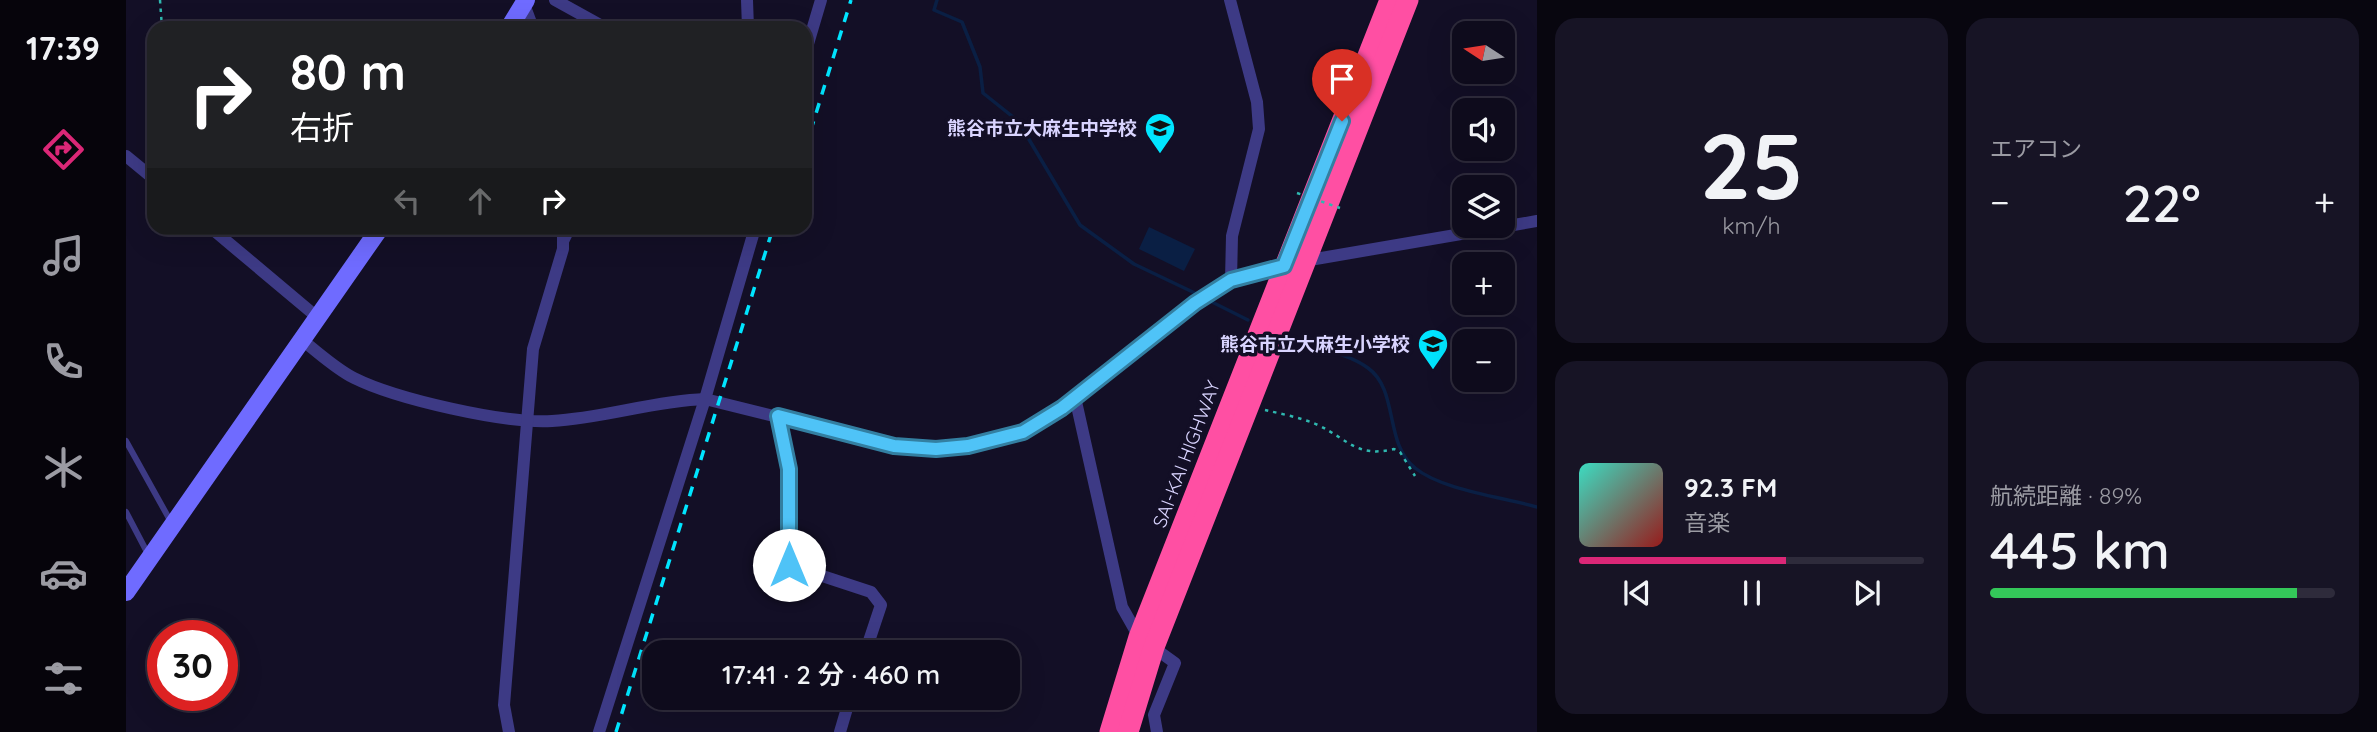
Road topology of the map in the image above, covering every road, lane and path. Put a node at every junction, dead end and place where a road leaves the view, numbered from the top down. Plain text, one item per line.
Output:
1 (160, 0) edge
2 (555, 0) edge
3 (747, 0) edge
4 (821, 0) edge
5 (1230, 0) edge
6 (1390, 0) edge
7 (1408, 0) edge
8 (525, 2) edge
9 (162, 21) edge
10 (513, 21) edge
11 (531, 21) edge
12 (592, 21) edge
13 (748, 21) edge
14 (812, 30) edge
15 (126, 156) edge
16 (147, 173) edge
17 (1297, 193) dead end
18 (1340, 208) dead end
19 (1537, 222) edge
20 (219, 235) edge
21 (375, 235) edge
22 (563, 235) edge
23 (570, 235) edge
24 (753, 235) edge
25 (563, 249) junction
26 (1294, 264) junction
27 (1231, 280) junction
28 (317, 317) junction
29 (302, 340) junction
30 (1076, 397) junction
31 (705, 399) junction
32 (1248, 405) junction
33 (778, 416) junction
34 (526, 422) junction
35 (126, 441) edge
36 (1415, 476) dead end
37 (126, 512) edge
38 (172, 524) junction
39 (150, 556) junction
40 (126, 592) edge
41 (869, 640) edge
42 (1147, 642) junction
43 (846, 710) edge
44 (509, 732) edge
45 (599, 732) edge
46 (840, 732) edge
47 (1110, 732) edge
48 (1128, 732) edge
49 (1157, 732) edge

1 - 9 path
2 - 12 street
3 - 13 street
4 - 14 street
5 - 27 street
6 - 26 highway, SAI-KAI HIGHWAY
7 - 26 highway, SAI-KAI HIGHWAY
8 - 10 street
8 - 11 street
15 - 16 street
17 - 18 path, bridge
19 - 26 street
20 - 28 street
21 - 28 street
22 - 25 street
23 - 25 lane
24 - 31 street
25 - 34 street
26 - 27 street
26 - 32 highway, SAI-KAI HIGHWAY
26 - 42 highway, SAI-KAI HIGHWAY
27 - 30 street
28 - 29 street
29 - 34 street
29 - 38 street
30 - 33 street
30 - 42 street
31 - 33 street
31 - 34 street
31 - 45 street
32 - 36 path
32 - 42 highway, SAI-KAI HIGHWAY
33 - 41 street
34 - 44 street
35 - 38 lane
37 - 39 lane
38 - 39 street
39 - 40 street
42 - 47 highway, SAI-KAI HIGHWAY
42 - 48 highway, SAI-KAI HIGHWAY
42 - 49 street
43 - 46 street

